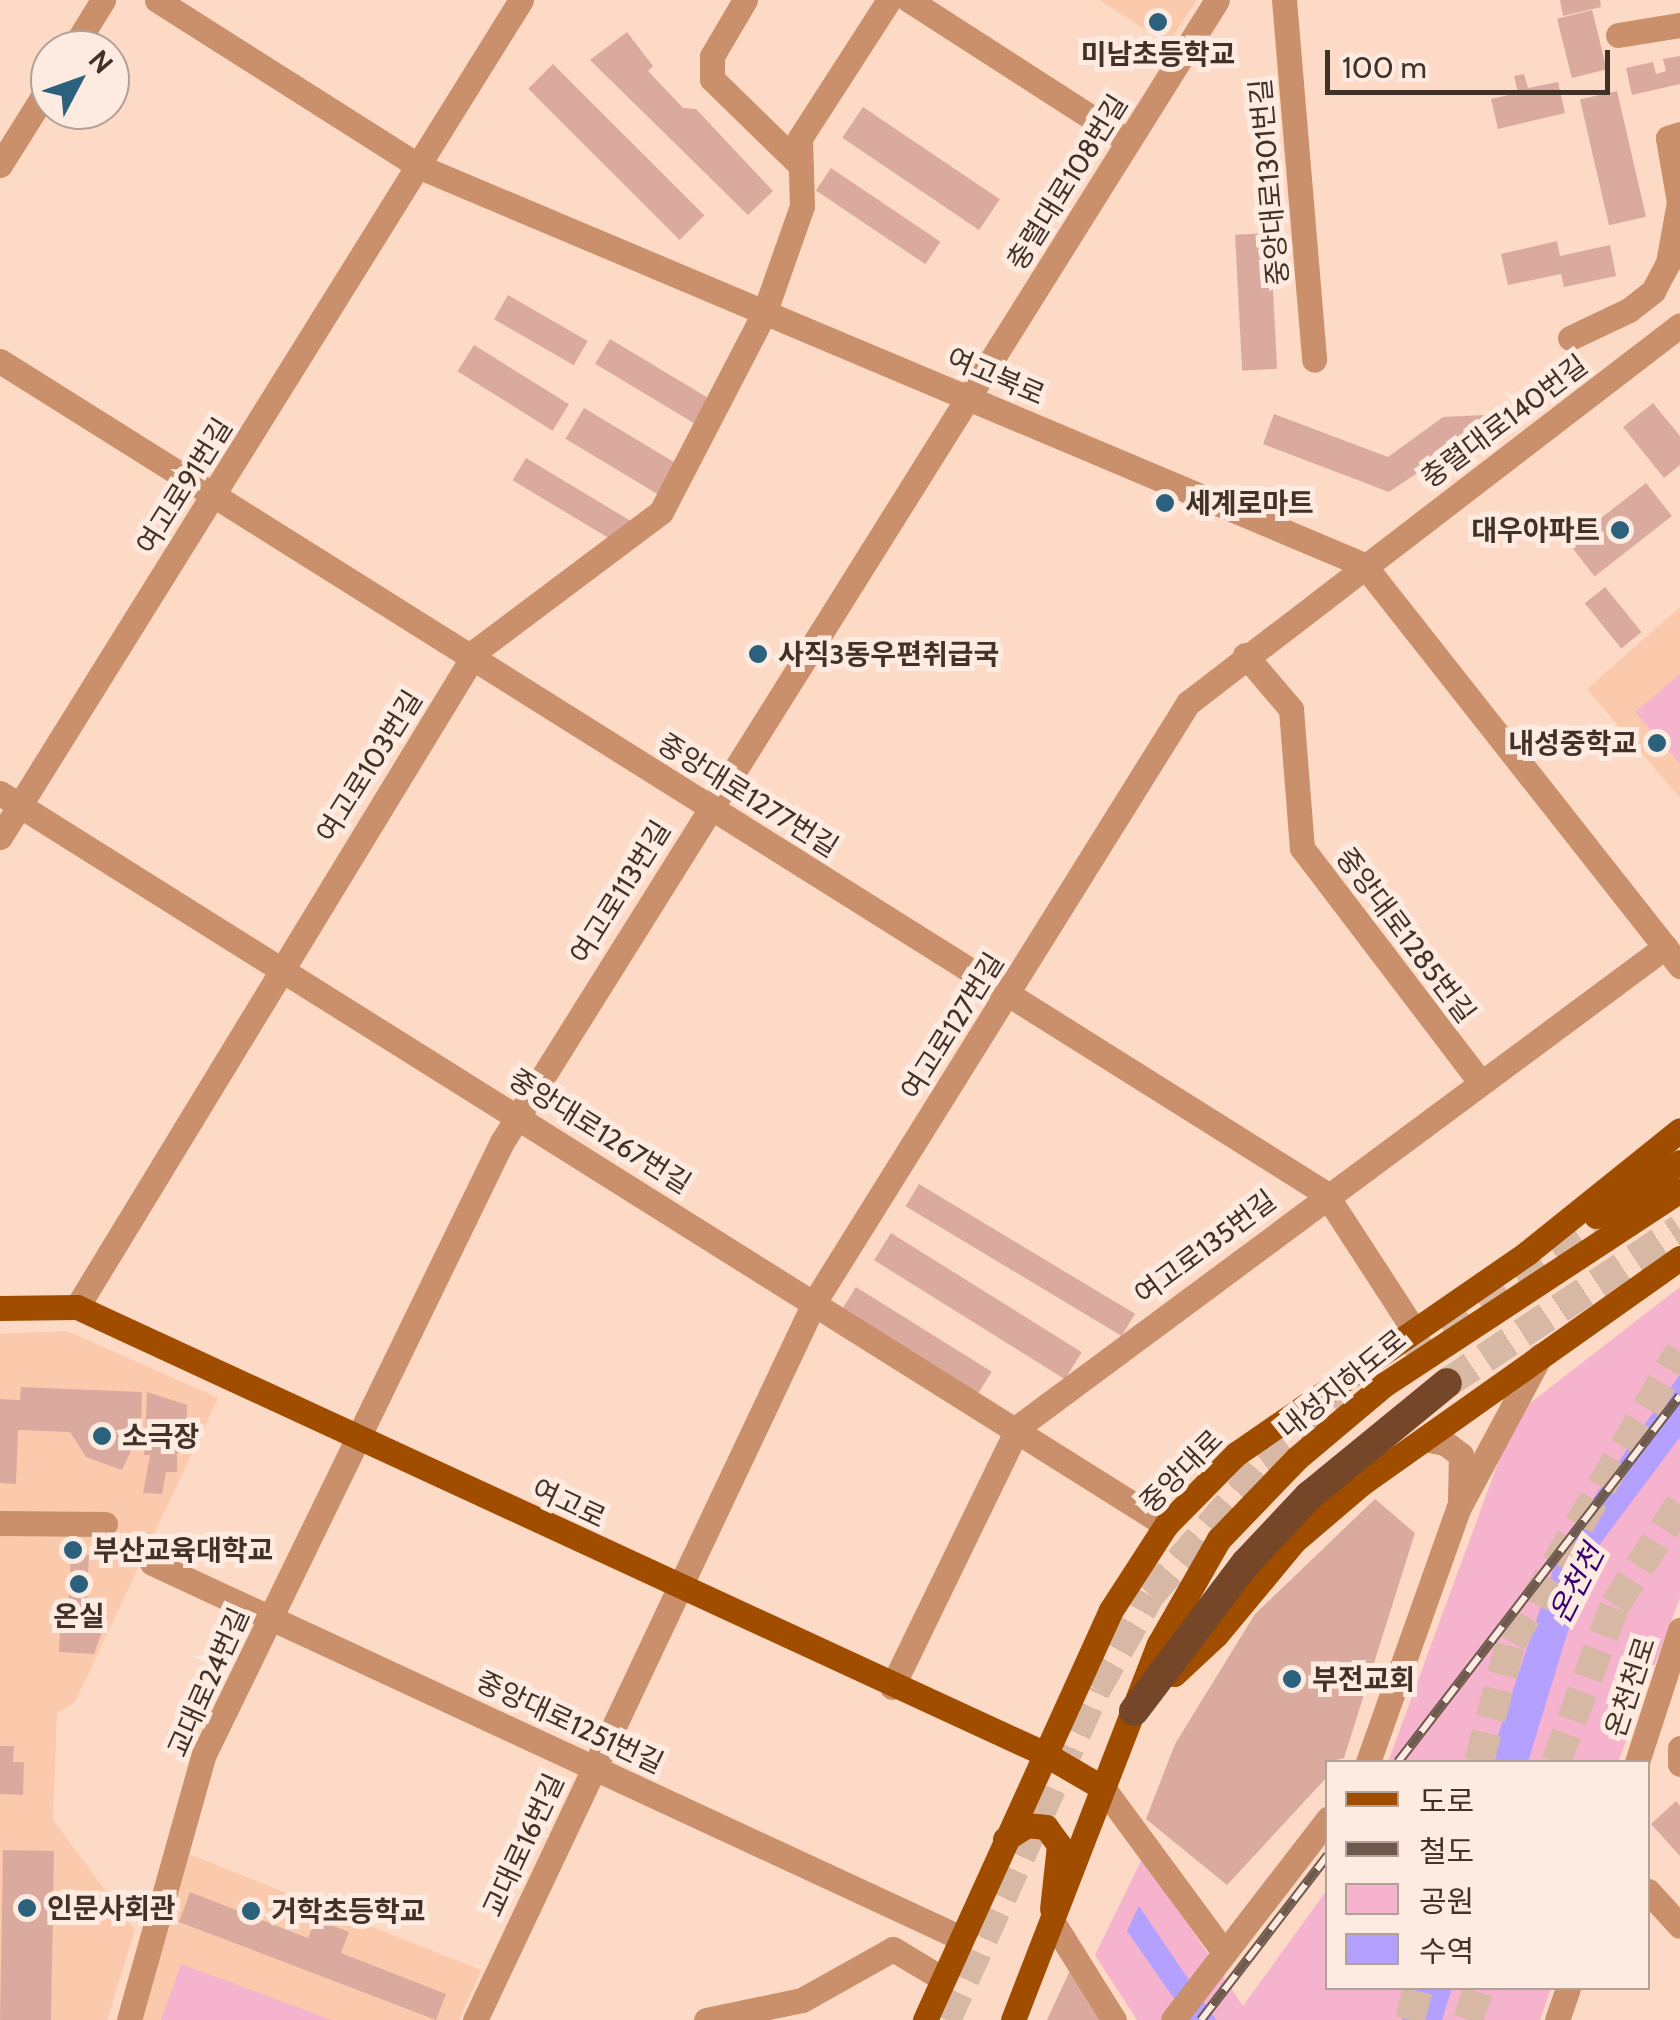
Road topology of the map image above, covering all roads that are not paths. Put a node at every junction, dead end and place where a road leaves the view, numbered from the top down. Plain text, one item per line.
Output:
1 (103, 0) edge
2 (157, 0) edge
3 (522, 0) edge
4 (746, 0) edge
5 (889, 0) edge
6 (910, 0) edge
7 (1217, 0) edge
8 (1284, 0) edge
9 (1680, 25) edge
10 (84, 30) edge
11 (1618, 36) dead end
12 (30, 117) edge
13 (1680, 134) edge
14 (1128, 141) junction
15 (0, 164) edge
16 (801, 166) junction
17 (420, 167) junction
18 (1679, 218) edge
19 (1652, 291) junction
20 (766, 311) junction
21 (1680, 325) edge
22 (1570, 338) dead end
23 (1314, 360) dead end
24 (0, 361) edge
25 (967, 396) junction
26 (214, 495) junction
27 (1364, 565) junction
28 (1245, 656) junction
29 (472, 657) junction
30 (10, 799) edge
31 (709, 806) junction
32 (0, 836) edge
33 (1672, 957) edge
34 (279, 966) junction
35 (1008, 994) junction
36 (1481, 1083) junction
37 (518, 1116) junction
38 (1680, 1130) edge
39 (1680, 1162) edge
40 (1680, 1190) edge
41 (1325, 1193) junction
42 (1527, 1254) junction
43 (1680, 1258) edge
44 (815, 1300) junction
45 (78, 1307) junction
46 (0, 1308) edge
47 (1414, 1330) junction
48 (1540, 1356) junction
49 (1447, 1384) tunnel mouth
50 (1018, 1426) junction
51 (356, 1437) junction
52 (1424, 1440) junction
53 (1458, 1509) junction
54 (0, 1523) edge
55 (105, 1524) dead end
56 (1166, 1525) junction
57 (152, 1563) dead end
58 (682, 1589) junction
59 (270, 1618) junction
60 (1680, 1630) edge
61 (892, 1687) junction
62 (1134, 1711) junction
63 (1680, 1748) edge
64 (1043, 1753) junction
65 (1369, 1760) edge
66 (1638, 1760) edge
67 (1680, 1764) edge
68 (593, 1766) junction
69 (1104, 1788) junction
70 (1325, 1823) edge
71 (1005, 1839) junction
72 (1650, 1893) edge
73 (1054, 1924) junction
74 (1680, 1926) edge
75 (961, 1938) junction
76 (1224, 1952) junction
77 (944, 1979) junction
78 (1567, 1990) edge
79 (128, 2020) edge
80 (475, 2020) edge
81 (706, 2020) edge
82 (925, 2020) edge
83 (1013, 2020) edge
84 (1114, 2020) edge
85 (1174, 2020) edge
86 (1557, 2020) edge

1 - 10 street
2 - 17 street, 여고북로
3 - 17 street, 여고로91번길
4 - 16 street
5 - 16 street, 여고로103번길
6 - 14 street
7 - 14 street, 충렬대로108번길
8 - 23 street, 중앙대로1301번길
9 - 11 street
12 - 15 street
13 - 18 street
14 - 25 street, 충렬대로108번길
16 - 20 street, 여고로103번길
17 - 20 street, 여고북로
17 - 26 street, 여고로91번길
18 - 19 street
19 - 21 street
19 - 22 street
20 - 25 street, 여고북로
20 - 29 street, 여고로103번길
21 - 27 street, 충렬대로140번길
24 - 26 street, 중앙대로1277번길
25 - 27 street, 여고북로
25 - 31 street, 여고로113번길
26 - 29 street, 중앙대로1277번길
26 - 30 street, 여고로91번길
27 - 28 street, 여고로127번길
27 - 33 street, 여고북로
28 - 35 street, 여고로127번길
28 - 36 street, 중앙대로1285번길
29 - 31 street, 중앙대로1277번길
29 - 34 street, 여고로103번길
30 - 32 street, 여고로91번길
30 - 34 street, 중앙대로1267번길
31 - 35 street, 중앙대로1277번길
31 - 37 street, 여고로113번길
33 - 36 street, 여고로135번길
34 - 37 street, 중앙대로1267번길
34 - 45 street, 여고로103번길
35 - 41 street, 중앙대로1277번길
35 - 44 street, 여고로127번길
36 - 41 street, 여고로135번길
37 - 44 street, 중앙대로1267번길
37 - 51 street, 여고로113번길
38 - 42 main road, 중앙대로
39 - 42 main road
40 - 62 main road, 내성지하도로
41 - 47 street, 중앙대로1277번길
41 - 50 street, 여고로135번길
42 - 47 main road, 중앙대로
43 - 48 main road
44 - 50 street, 중앙대로1267번길
44 - 58 street, 여고로127번길
45 - 46 main road, 여고로
45 - 51 main road, 여고로
47 - 56 main road, 중앙대로
48 - 52 main road
48 - 53 street
49 - 62 highway
50 - 56 street, 중앙대로1267번길
50 - 61 street, 여고로135번길
51 - 58 main road, 여고로
51 - 59 street, 교대로24번길
52 - 53 street
52 - 62 main road
53 - 65 street
54 - 55 street
56 - 64 main road, 중앙대로
57 - 59 street, 중앙대로1251번길
58 - 61 main road, 여고로
58 - 68 street, 교대로16번길
59 - 68 street, 중앙대로1251번길
59 - 79 street, 교대로24번길
60 - 66 street, 온천천로
61 - 64 main road, 여고로
62 - 69 main road
63 - 67 street
64 - 69 main road, 여고로
64 - 71 main road, 중앙대로
68 - 75 street, 중앙대로1251번길
68 - 80 street, 교대로16번길
69 - 73 main road
69 - 76 street
70 - 76 street
71 - 73 main road
71 - 75 main road, 중앙대로
72 - 74 street
73 - 83 main road
73 - 84 street
75 - 77 main road, 중앙대로
76 - 85 street
77 - 81 street
77 - 82 main road, 중앙대로
78 - 86 street

